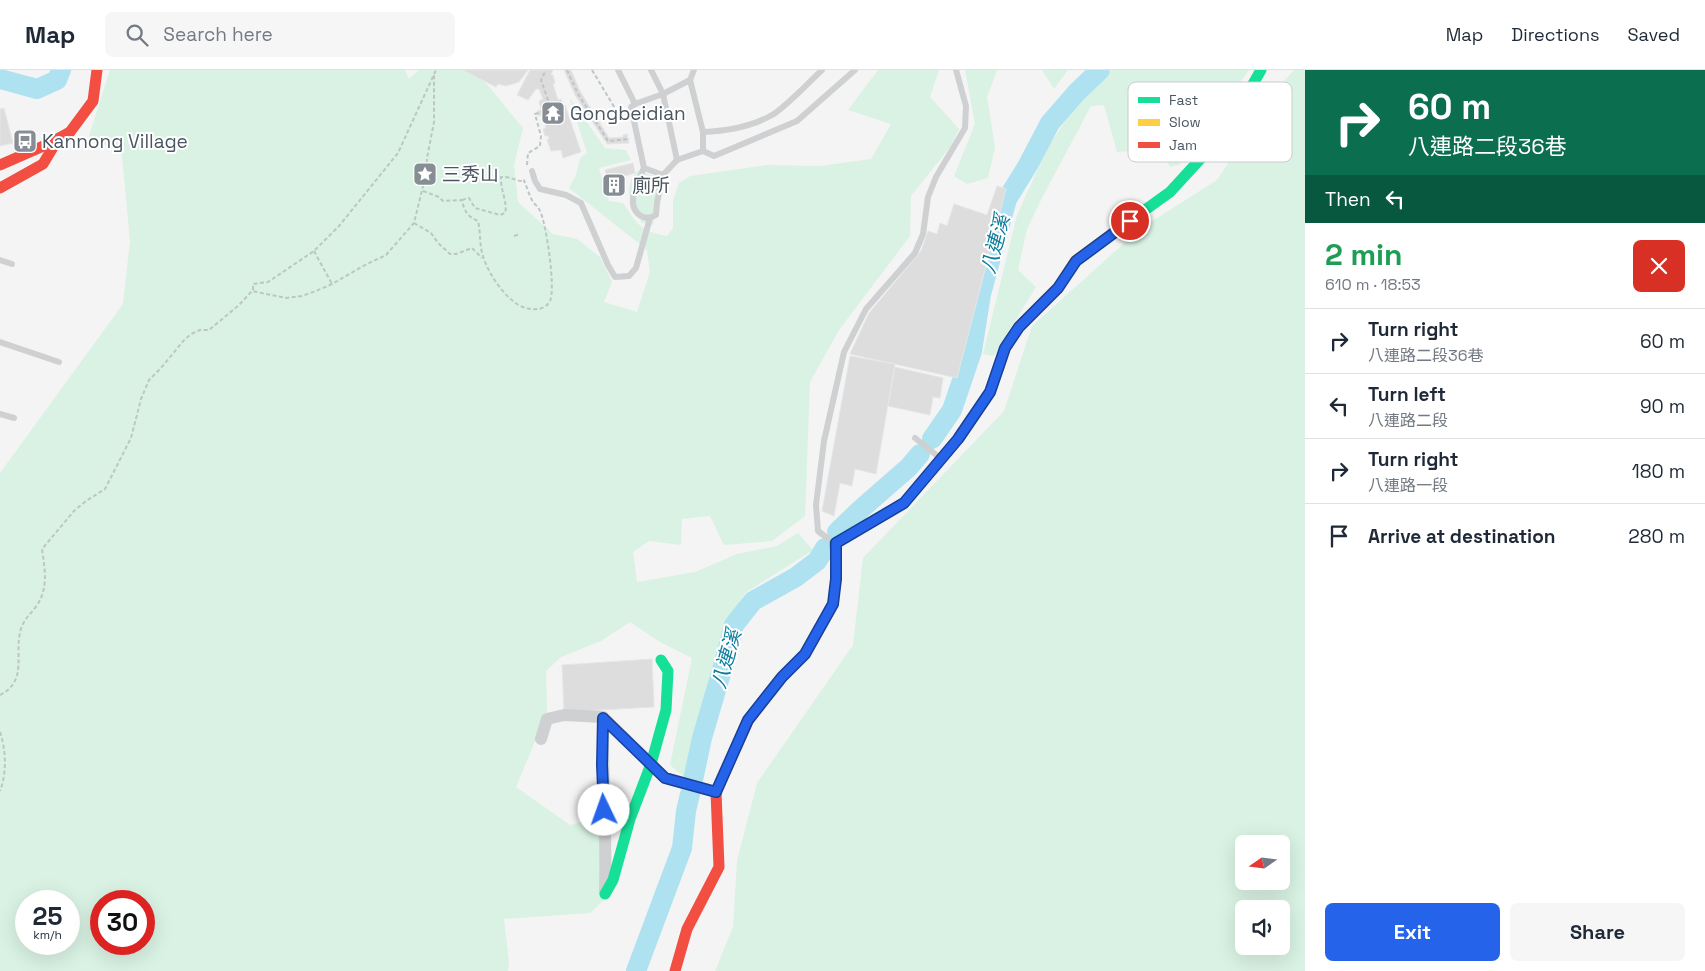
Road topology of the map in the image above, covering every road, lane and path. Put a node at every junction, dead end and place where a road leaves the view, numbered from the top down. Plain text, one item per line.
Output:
1 (97, 70) edge
2 (436, 70) edge
3 (546, 70) edge
4 (567, 70) edge
5 (592, 70) edge
6 (618, 70) edge
7 (651, 70) edge
8 (694, 70) edge
9 (822, 70) edge
10 (855, 70) edge
11 (956, 70) edge
12 (1261, 70) edge
13 (434, 73) junction
14 (690, 80) junction
15 (1254, 82) edge
16 (663, 94) junction
17 (633, 105) junction
18 (703, 132) junction
19 (637, 138) junction
20 (58, 139) junction
21 (703, 151) junction
22 (678, 160) junction
23 (1197, 162) edge
24 (0, 165) edge
25 (644, 168) junction
26 (532, 171) dead end
27 (663, 175) junction
28 (524, 181) junction
29 (0, 188) edge
30 (423, 190) junction
31 (462, 200) junction
32 (650, 218) junction
33 (414, 224) junction
34 (520, 234) dead end
35 (514, 236) dead end
36 (314, 251) junction
37 (484, 259) junction
38 (0, 260) edge
39 (12, 264) dead end
40 (332, 284) junction
41 (252, 291) junction
42 (0, 342) edge
43 (59, 362) dead end
44 (0, 414) edge
45 (14, 418) dead end
46 (915, 438) dead end
47 (941, 459) junction
48 (836, 543) junction
49 (661, 660) dead end
50 (0, 695) edge
51 (603, 718) junction
52 (0, 732) edge
53 (541, 739) dead end
54 (652, 764) junction
55 (0, 791) edge
56 (716, 792) junction
57 (605, 894) joint
58 (675, 971) edge

1 - 20 street
2 - 13 path
3 - 28 path
4 - 19 path
5 - 17 path
6 - 17 lane
7 - 16 lane
8 - 14 lane
9 - 18 lane
10 - 21 lane
11 - 48 lane
12 - 15 street
13 - 30 path
13 - 36 path
14 - 16 lane
14 - 18 lane
16 - 17 lane
16 - 22 lane
17 - 19 lane
18 - 21 lane
19 - 25 lane
20 - 24 street
20 - 29 street
21 - 22 lane
22 - 27 lane
23 - 47 street
25 - 27 lane
25 - 32 lane
26 - 32 lane
27 - 32 lane
28 - 31 path
28 - 37 path
30 - 31 path
30 - 33 path
31 - 37 path
33 - 37 path
33 - 40 path
34 - 35 path
36 - 40 path
36 - 41 path
38 - 39 lane
40 - 41 path
41 - 50 path
42 - 43 lane
44 - 45 lane
46 - 47 lane
47 - 48 street
48 - 56 street
49 - 54 street
51 - 53 street
51 - 54 street
51 - 57 street
52 - 55 path
54 - 56 street
54 - 57 street
56 - 58 street

